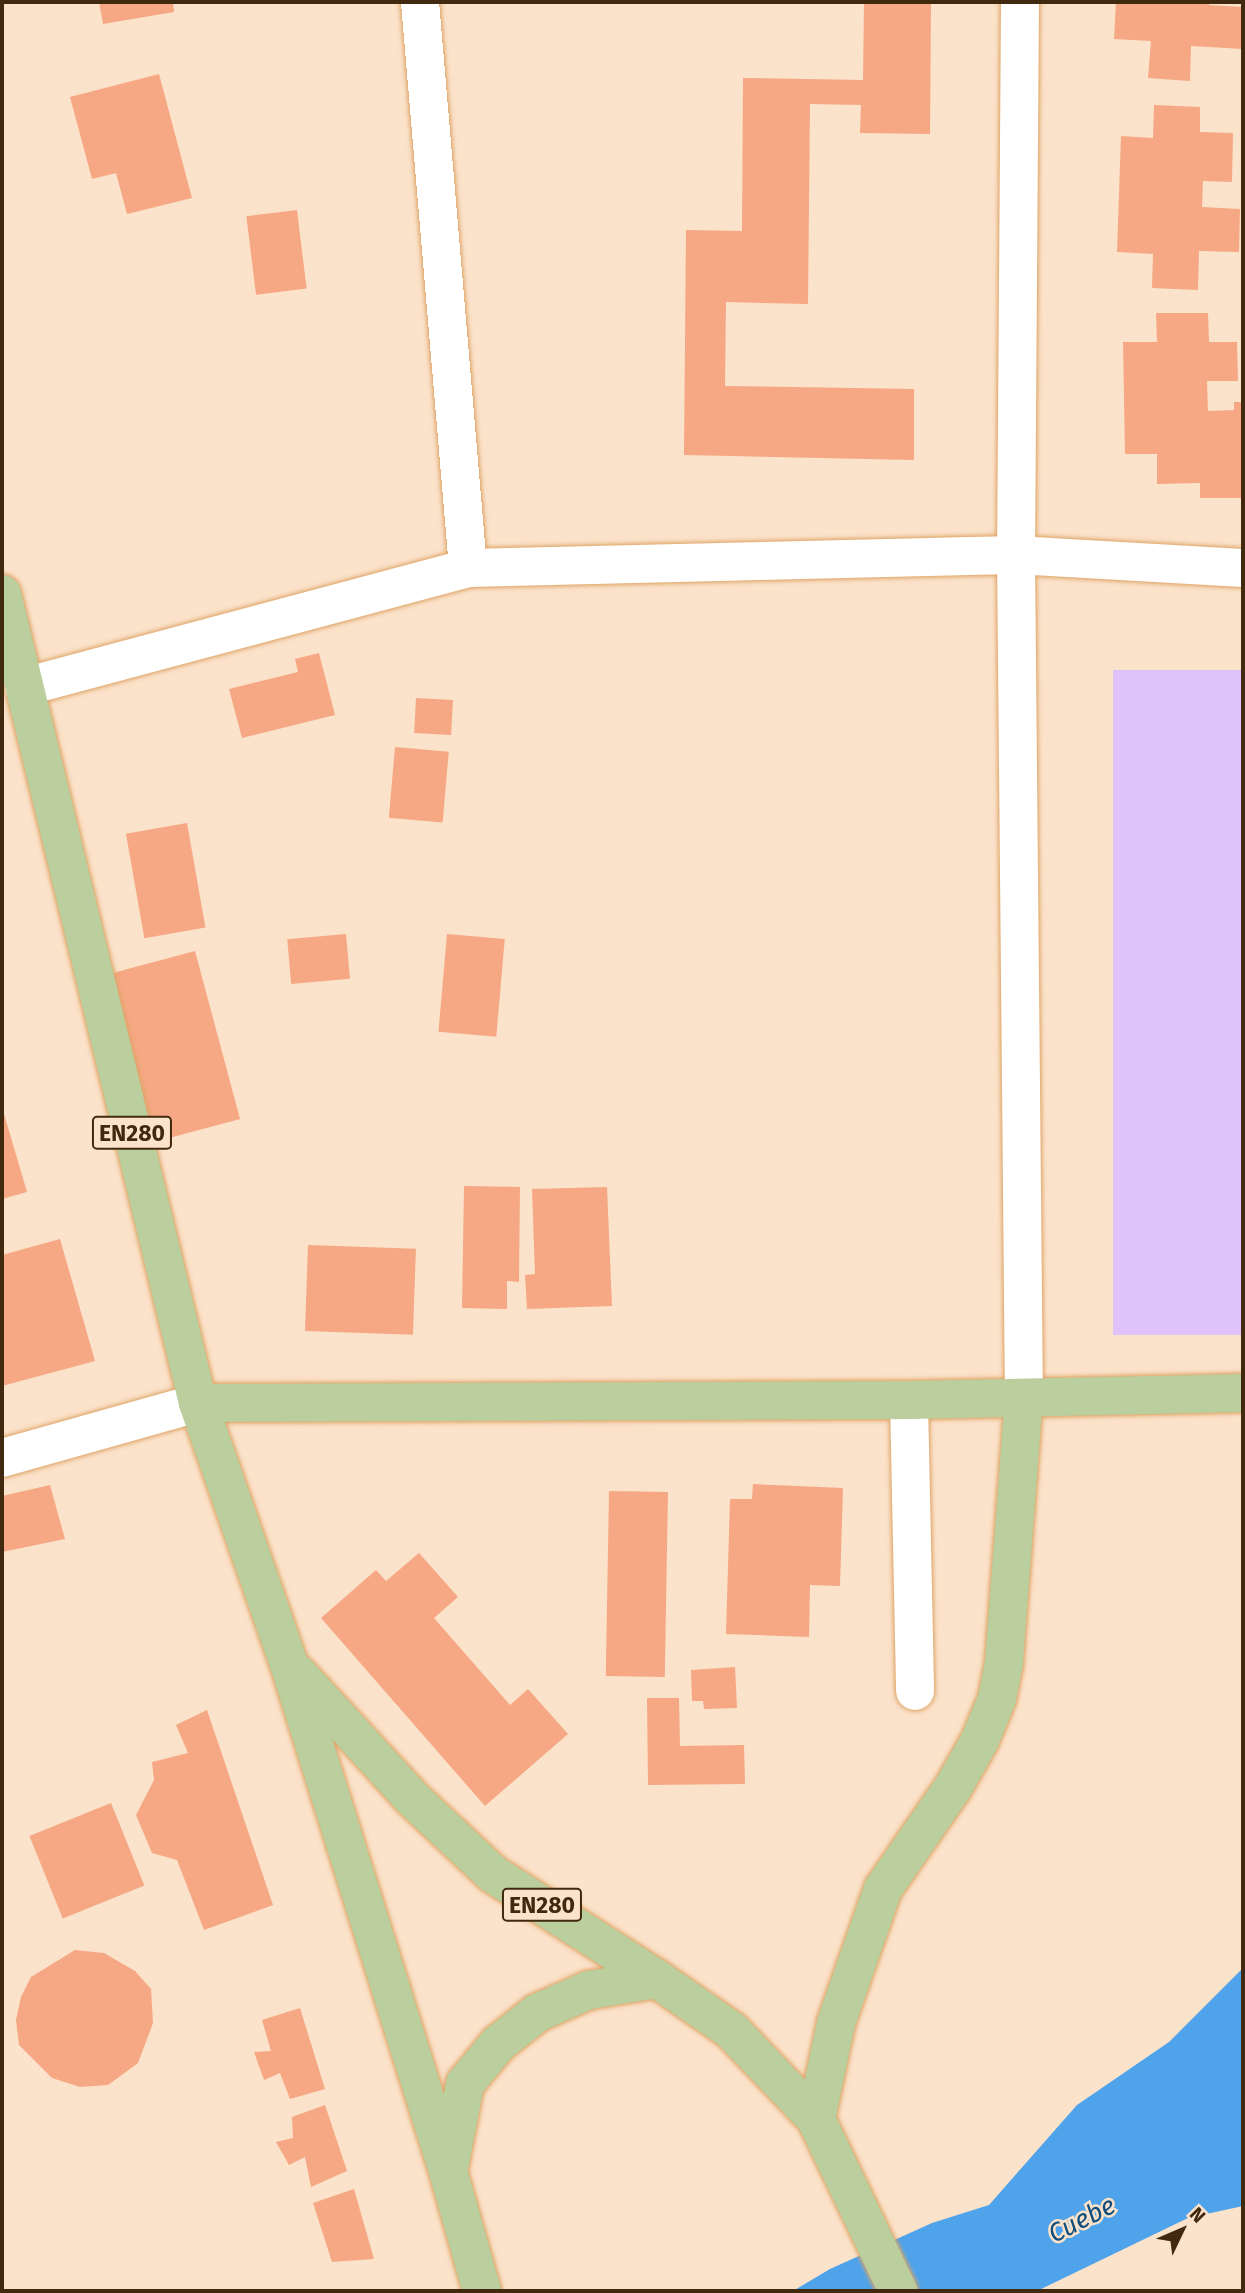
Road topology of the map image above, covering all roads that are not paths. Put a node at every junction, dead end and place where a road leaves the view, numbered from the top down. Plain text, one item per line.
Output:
1 (420, 2) edge
2 (1020, 2) edge
3 (1016, 555) junction
4 (468, 568) junction
5 (1243, 568) edge
6 (2, 594) edge
7 (24, 687) junction
8 (1243, 1393) edge
9 (1024, 1399) junction
10 (909, 1401) junction
11 (198, 1403) junction
12 (2, 1458) edge
13 (289, 1664) junction
14 (915, 1690) dead end
15 (657, 1979) junction
16 (816, 2119) junction
17 (448, 2171) junction
18 (482, 2291) edge
19 (898, 2291) edge

1 - 4 street
2 - 3 street
3 - 4 street
3 - 5 street
3 - 9 street
4 - 7 street
6 - 7 main road, EN280
7 - 11 main road, EN280
8 - 9 main road
9 - 10 main road
9 - 16 main road
10 - 11 main road
10 - 14 street
11 - 12 street
11 - 13 main road, EN280
13 - 15 main road, EN280
13 - 17 main road, EN280
15 - 16 main road, EN280
15 - 17 main road
16 - 19 main road, EN280
17 - 18 main road, EN280

